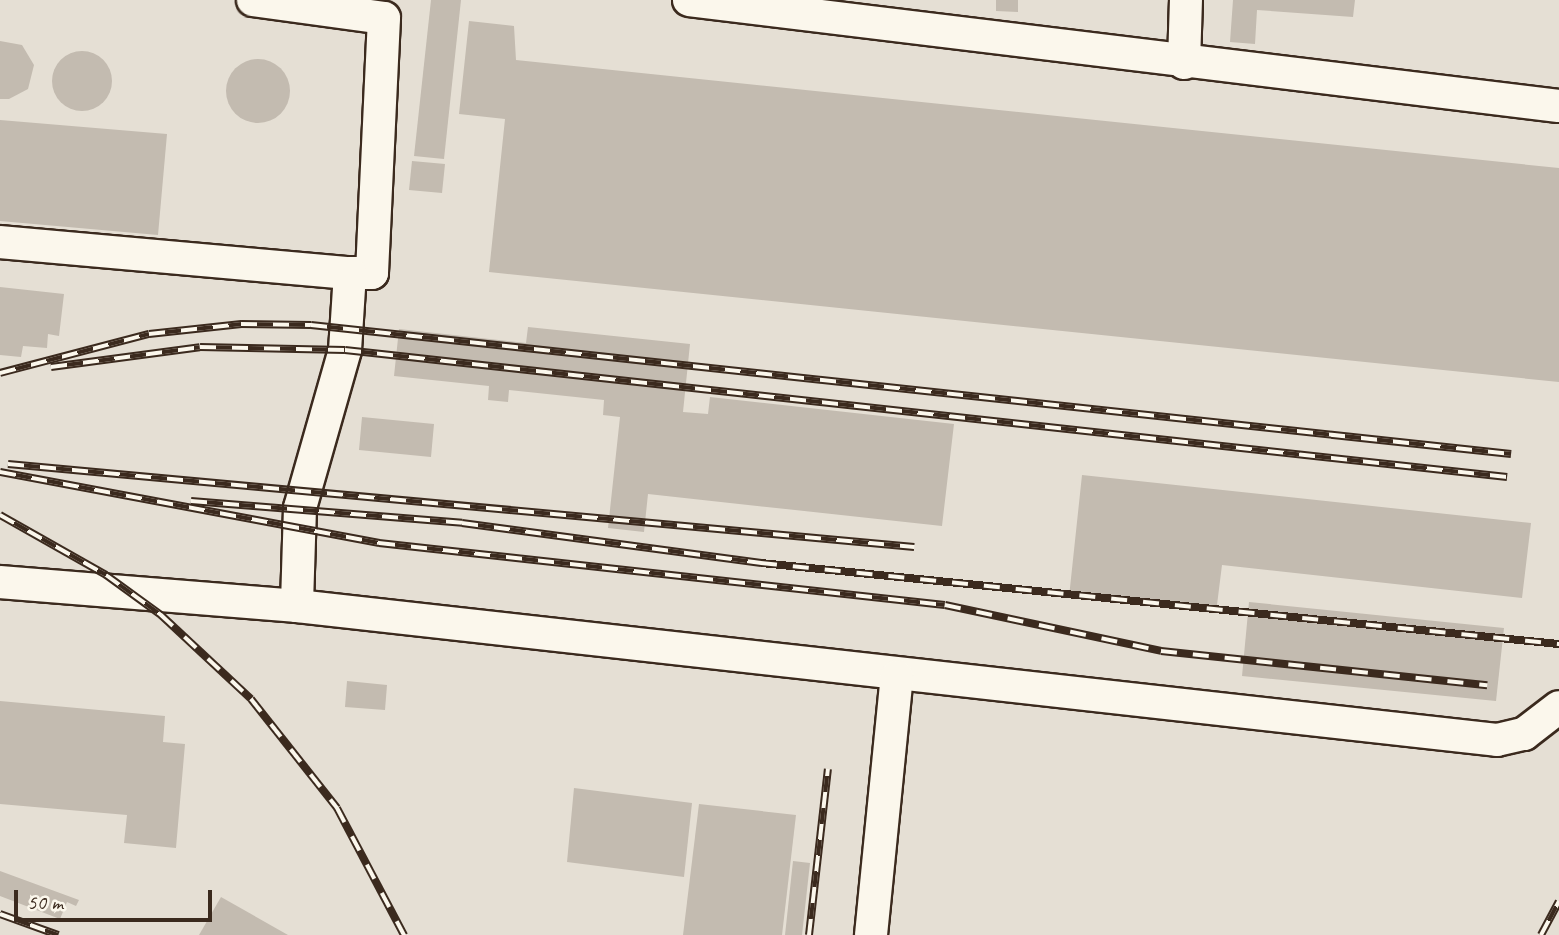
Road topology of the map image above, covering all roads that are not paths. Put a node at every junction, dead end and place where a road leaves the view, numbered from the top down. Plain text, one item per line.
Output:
1 (253, 0) edge
2 (689, 0) edge
3 (1186, 0) edge
4 (1184, 63) junction
5 (1559, 106) edge
6 (0, 242) edge
7 (350, 273) junction
8 (0, 582) edge
9 (297, 606) junction
10 (897, 676) junction
11 (1559, 707) edge
12 (871, 935) edge

1 - 7 lane
2 - 4 lane
3 - 4 lane
4 - 5 lane
6 - 7 lane
7 - 9 lane
8 - 9 lane
9 - 10 lane
10 - 11 lane
10 - 12 lane

